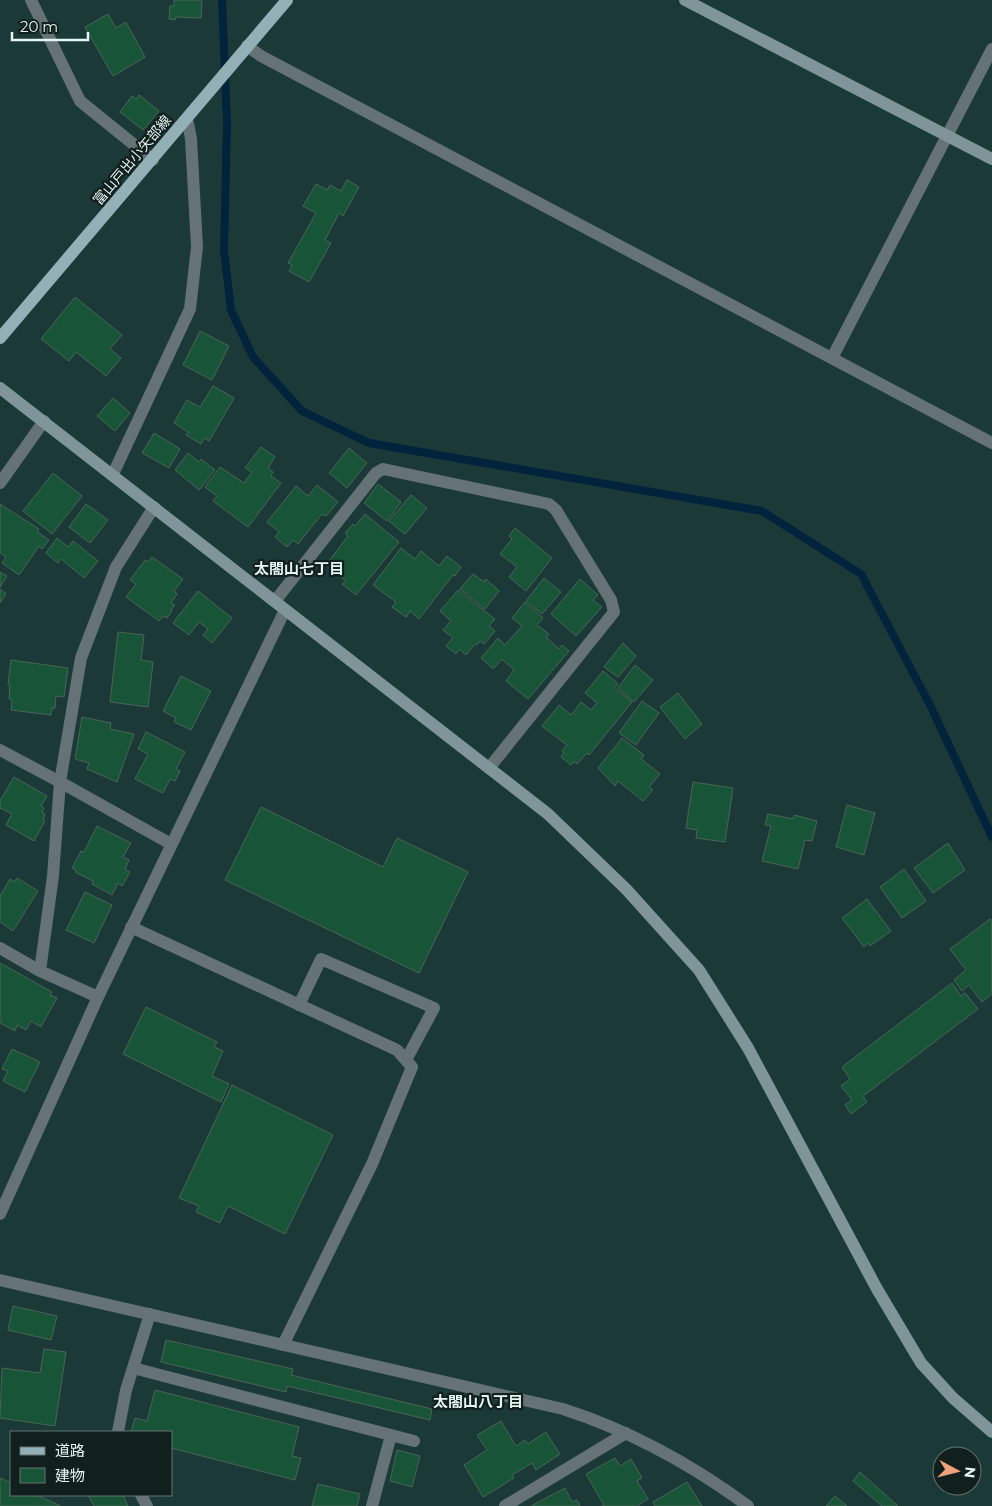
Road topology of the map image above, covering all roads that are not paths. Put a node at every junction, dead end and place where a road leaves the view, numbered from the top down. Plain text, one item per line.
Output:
1 (31, 0) edge
2 (287, 0) edge
3 (685, 0) edge
4 (992, 49) edge
5 (244, 50) junction
6 (187, 118) junction
7 (948, 136) junction
8 (992, 159) edge
9 (153, 160) junction
10 (0, 338) edge
11 (832, 358) junction
12 (0, 388) edge
13 (44, 421) junction
14 (992, 443) edge
15 (113, 474) junction
16 (0, 483) edge
17 (154, 507) junction
18 (275, 601) junction
19 (285, 610) junction
20 (0, 750) edge
21 (489, 768) junction
22 (60, 782) junction
23 (171, 844) junction
24 (131, 927) junction
25 (0, 948) edge
26 (40, 972) junction
27 (98, 997) junction
28 (300, 1005) junction
29 (406, 1060) junction
30 (0, 1214) edge
31 (0, 1280) edge
32 (150, 1314) junction
33 (283, 1345) junction
34 (133, 1368) junction
35 (118, 1431) edge
36 (992, 1432) edge
37 (626, 1433) junction
38 (391, 1435) junction
39 (414, 1441) dead end
40 (372, 1506) edge
41 (504, 1506) edge
42 (748, 1506) edge

1 - 9 street
2 - 5 main road, 富山戸出小矢部線
3 - 7 street
4 - 7 street
5 - 6 main road, 富山戸出小矢部線
5 - 11 street
6 - 9 main road, 富山戸出小矢部線
6 - 15 street
7 - 8 street
7 - 11 street
9 - 10 main road, 富山戸出小矢部線
11 - 14 street
12 - 13 street
13 - 15 street
13 - 16 street
15 - 17 street
17 - 18 street
17 - 22 street
18 - 19 street
18 - 21 street
19 - 21 street
19 - 23 street
20 - 22 street
21 - 36 street
22 - 23 street
22 - 26 street
23 - 24 street
24 - 27 street
24 - 28 street
25 - 26 street
26 - 27 street
27 - 30 street
28 - 29 street
28 - 29 street
29 - 33 street
31 - 32 street
32 - 33 street
32 - 34 street
33 - 37 street
34 - 35 street
34 - 38 street
37 - 41 street
37 - 42 street
38 - 39 street
38 - 40 street

